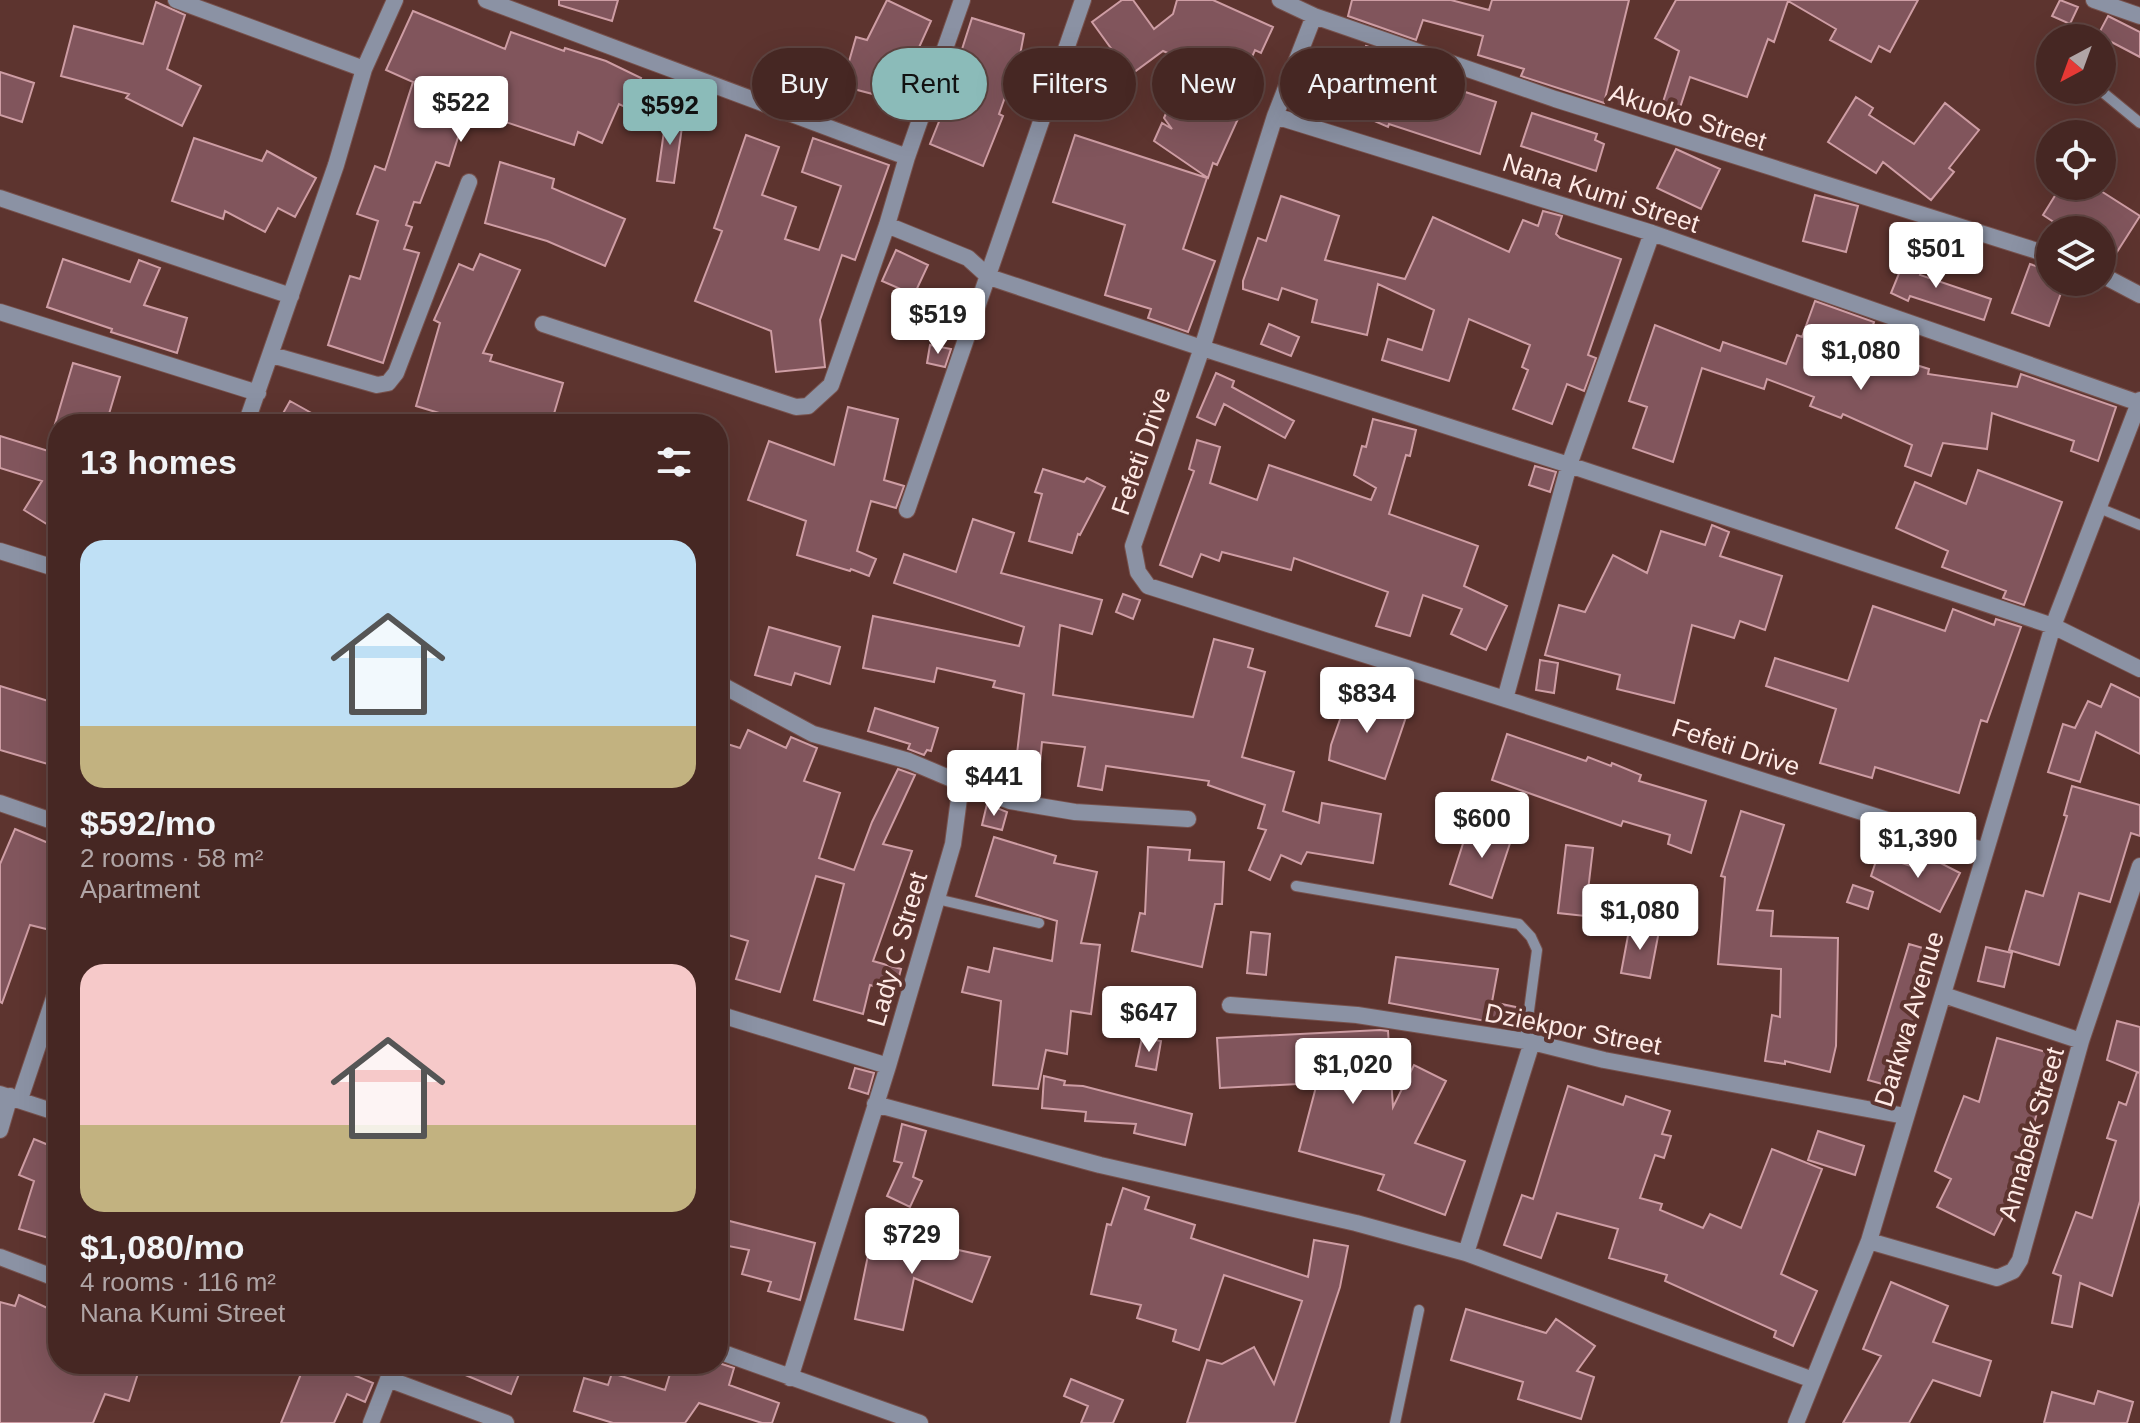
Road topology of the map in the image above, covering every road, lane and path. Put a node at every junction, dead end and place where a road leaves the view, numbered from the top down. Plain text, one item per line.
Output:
1 (176, 0) edge
2 (395, 0) edge
3 (486, 0) edge
4 (962, 0) edge
5 (1083, 0) edge
6 (1280, 0) edge
7 (2094, 0) edge
8 (1314, 16) junction
9 (2140, 16) edge
10 (364, 69) junction
11 (2116, 103) edge
12 (1275, 116) junction
13 (2140, 123) edge
14 (907, 157) junction
15 (469, 182) dead end
16 (0, 198) edge
17 (887, 225) junction
18 (1652, 233) junction
19 (2036, 251) edge
20 (989, 277) junction
21 (2116, 282) edge
22 (2140, 295) edge
23 (291, 296) junction
24 (0, 312) edge
25 (543, 324) dead end
26 (1202, 348) junction
27 (272, 355) junction
28 (258, 393) junction
29 (2140, 401) edge
30 (250, 414) edge
31 (1569, 465) junction
32 (2099, 508) junction
33 (907, 510) dead end
34 (2140, 525) edge
35 (0, 551) edge
36 (48, 566) edge
37 (2053, 626) junction
38 (2140, 669) edge
39 (728, 688) edge
40 (1505, 699) junction
41 (961, 783) junction
42 (0, 803) edge
43 (1188, 819) dead end
44 (48, 820) edge
45 (1985, 851) junction
46 (2140, 866) edge
47 (1296, 886) dead end
48 (937, 899) junction
49 (1039, 923) dead end
50 (1944, 995) junction
51 (1230, 1005) dead end
52 (48, 1009) edge
53 (728, 1017) edge
54 (2081, 1041) junction
55 (1528, 1042) junction
56 (888, 1066) junction
57 (10, 1096) edge
58 (875, 1104) junction
59 (48, 1109) edge
60 (1905, 1116) junction
61 (0, 1130) edge
62 (1869, 1241) junction
63 (1466, 1253) junction
64 (0, 1257) edge
65 (48, 1275) edge
66 (1419, 1310) dead end
67 (728, 1355) edge
68 (390, 1374) edge
69 (398, 1374) edge
70 (790, 1378) junction
71 (1813, 1380) junction
72 (371, 1423) edge
73 (506, 1423) edge
74 (920, 1423) edge
75 (1395, 1423) edge
76 (1796, 1423) edge

1 - 10 street
2 - 10 street
3 - 14 street
4 - 14 street
5 - 20 street
6 - 8 street, Akuoko Street
7 - 9 street
8 - 12 street
8 - 19 street, Akuoko Street
10 - 23 street
11 - 13 lane
12 - 18 street, Nana Kumi Street
12 - 26 street
14 - 17 street
15 - 27 street
16 - 23 street
17 - 20 street
17 - 25 street
18 - 29 street, Nana Kumi Street
18 - 31 street
20 - 26 street
20 - 33 street
21 - 22 street
23 - 27 street
24 - 28 street
26 - 31 street
26 - 40 street, Fefeti Drive
27 - 28 street
28 - 30 street
29 - 32 street, Darkwa Avenue
31 - 37 street
31 - 40 street
32 - 34 lane
32 - 37 street, Darkwa Avenue
35 - 36 street
37 - 38 street
37 - 45 street, Darkwa Avenue
39 - 41 street
40 - 45 street, Fefeti Drive
41 - 43 street
41 - 48 street, Lady C Street
42 - 44 street
45 - 50 street, Darkwa Avenue
46 - 54 street, Annabek Street
47 - 55 lane
48 - 49 lane
48 - 56 street, Lady C Street
50 - 54 street
50 - 60 street, Darkwa Avenue
51 - 55 street, Dziekpor Street
52 - 57 street
53 - 56 street
54 - 62 street, Annabek Street
55 - 60 street, Dziekpor Street
55 - 63 street
56 - 58 street, Lady C Street
57 - 59 street
57 - 61 street
58 - 63 street
58 - 70 street, Lady C Street
60 - 62 street, Darkwa Avenue
62 - 71 street, Darkwa Avenue
63 - 71 street
64 - 65 street
66 - 75 lane
67 - 70 street
68 - 72 street
69 - 73 street
70 - 74 street
71 - 76 street, Darkwa Avenue

